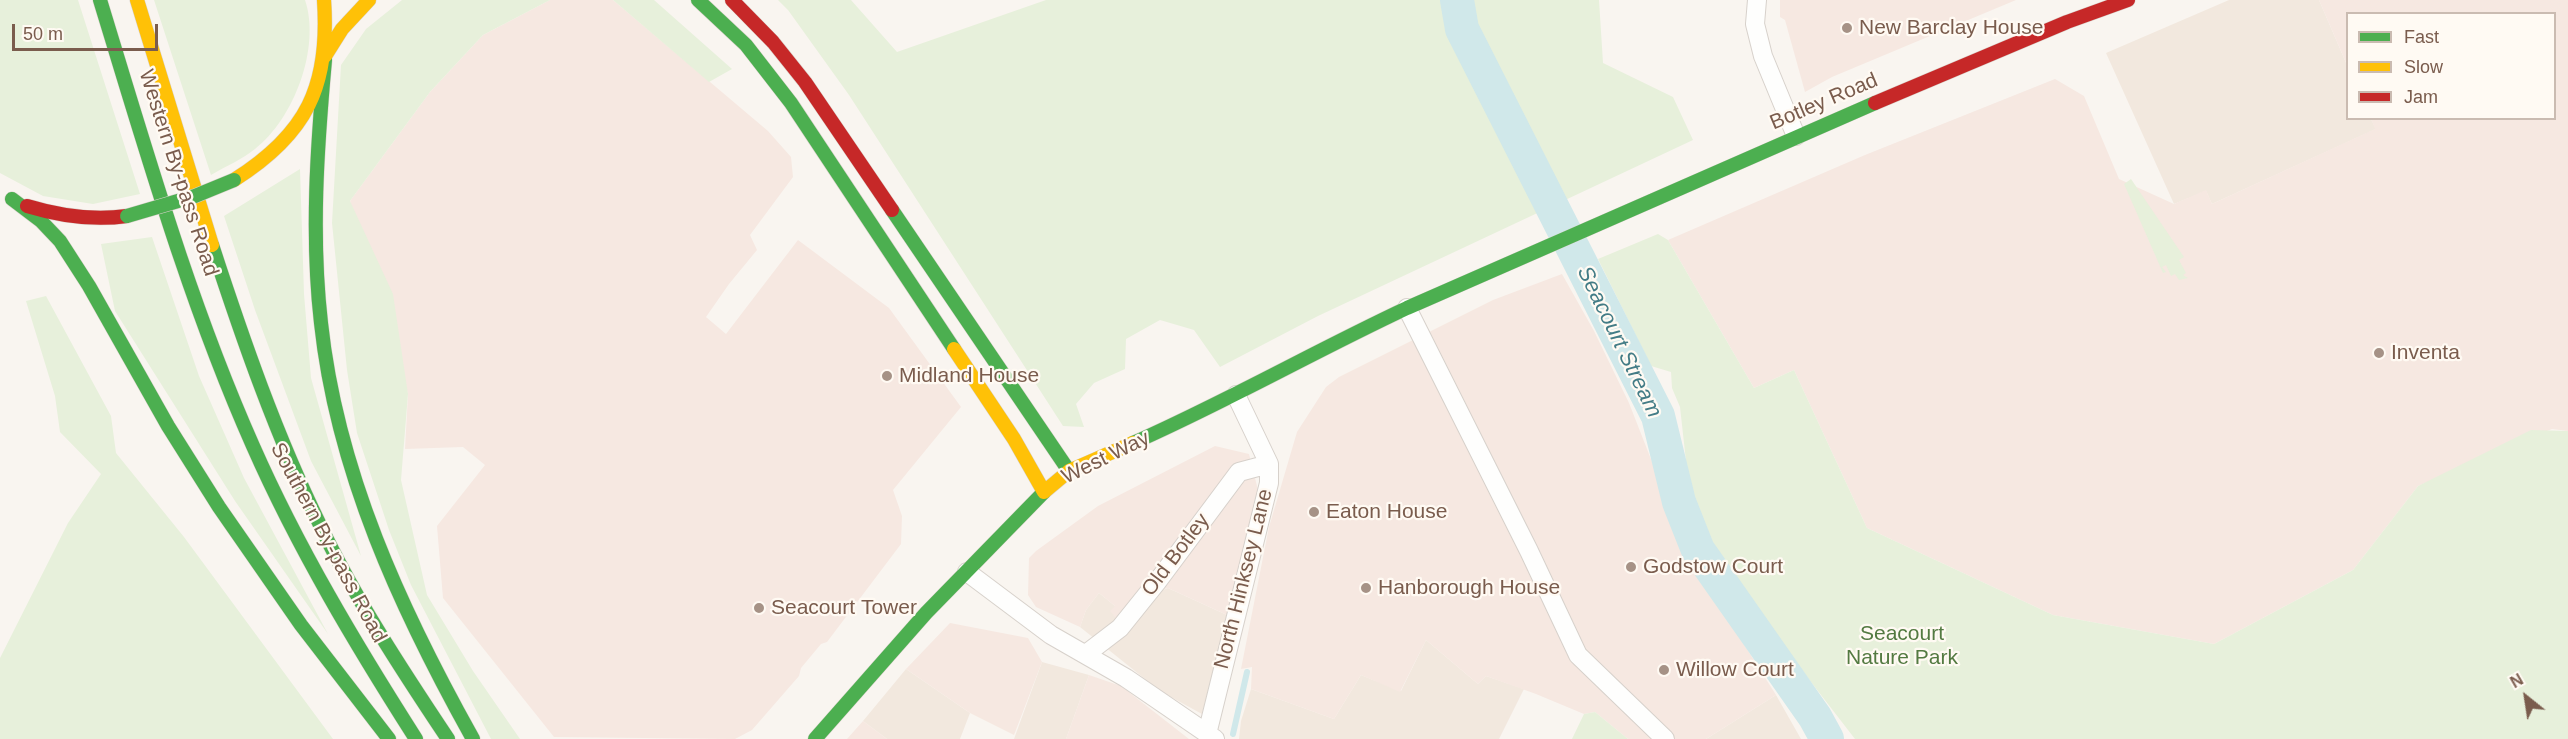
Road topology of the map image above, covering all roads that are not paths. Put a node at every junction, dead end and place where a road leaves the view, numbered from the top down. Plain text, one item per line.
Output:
1 (100, 0) edge
2 (137, 0) edge
3 (324, 0) edge
4 (369, 0) edge
5 (698, 0) edge
6 (732, 0) edge
7 (1757, 0) edge
8 (2128, 0) edge
9 (325, 58) junction
10 (1796, 136) junction
11 (4, 195) edge
12 (1539, 248) joint
13 (1407, 308) junction
14 (244, 340) joint
15 (218, 358) joint
16 (1236, 395) junction
17 (1269, 464) junction
18 (1069, 471) junction
19 (1044, 492) junction
20 (967, 572) junction
21 (1086, 654) junction
22 (1211, 736) edge
23 (389, 739) edge
24 (416, 739) edge
25 (448, 739) edge
26 (473, 739) edge
27 (815, 739) edge
28 (1665, 739) edge

1 - 15 main road, Western By-pass Road
2 - 14 main road, Western By-pass Road
3 - 9 main road
4 - 9 main road
5 - 19 main road
6 - 18 main road
7 - 10 street
8 - 10 main road, Botley Road
9 - 11 main road, bridge
9 - 26 main road
10 - 12 main road, Botley Road
11 - 23 main road
12 - 13 main road, West Way
13 - 16 main road, West Way
13 - 28 street
14 - 25 main road, Southern By-pass Road
15 - 24 main road, Southern By-pass Road
16 - 17 street, North Hinksey Lane
16 - 18 main road, West Way
17 - 21 street, Old Botley
17 - 22 street, North Hinksey Lane
18 - 19 main road, West Way
19 - 20 main road, West Way
20 - 21 street, North Hinksey Lane
20 - 27 main road, West Way
21 - 22 street, North Hinksey Lane

